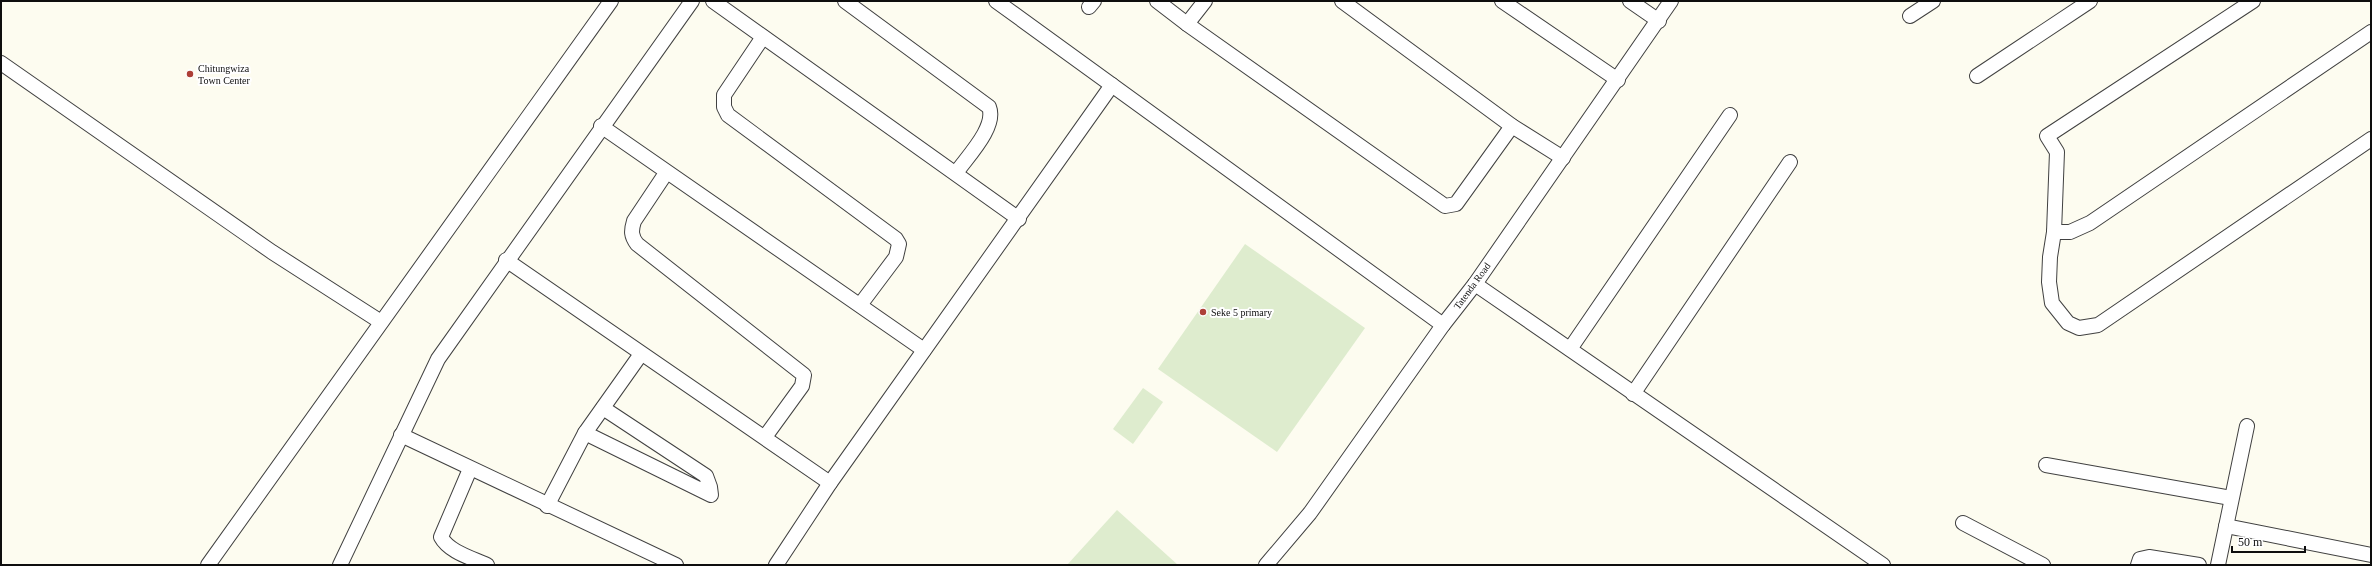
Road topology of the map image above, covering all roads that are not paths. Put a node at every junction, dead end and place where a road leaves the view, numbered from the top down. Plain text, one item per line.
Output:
1 (611, 1) edge
2 (692, 1) edge
3 (713, 1) edge
4 (845, 1) edge
5 (1157, 1) edge
6 (1205, 1) edge
7 (1502, 1) edge
8 (1630, 1) edge
9 (1671, 1) edge
10 (1933, 1) edge
11 (2090, 1) edge
12 (2253, 1) edge
13 (998, 2) edge
14 (1352, 4) edge
15 (1910, 16) dead end
16 (1659, 21) junction
17 (1187, 24) junction
18 (2371, 32) edge
19 (763, 37) junction
20 (1, 63) edge
21 (1977, 76) dead end
22 (1618, 80) junction
23 (1112, 85) junction
24 (1730, 115) dead end
25 (601, 126) junction
26 (1512, 126) junction
27 (2371, 139) edge
28 (1563, 158) junction
29 (1790, 162) dead end
30 (666, 173) junction
31 (956, 173) junction
32 (1019, 219) junction
33 (2054, 232) junction
34 (506, 260) junction
35 (1475, 284) junction
36 (860, 305) junction
37 (381, 322) junction
38 (1443, 325) junction
39 (1570, 349) junction
40 (924, 350) junction
41 (641, 354) junction
42 (1633, 394) junction
43 (603, 408) junction
44 (2247, 426) dead end
45 (585, 433) junction
46 (401, 435) junction
47 (765, 437) junction
48 (2046, 465) dead end
49 (470, 469) junction
50 (830, 483) junction
51 (2231, 498) junction
52 (547, 506) junction
53 (1963, 523) dead end
54 (2226, 526) junction
55 (2371, 554) edge
56 (208, 565) edge
57 (340, 565) edge
58 (487, 565) edge
59 (676, 565) edge
60 (776, 565) edge
61 (1266, 565) edge
62 (1883, 565) edge
63 (2044, 565) edge
64 (2138, 565) edge
65 (2199, 565) edge
66 (2218, 565) edge

1 - 37 street
2 - 25 street
3 - 19 street
4 - 31 street
5 - 17 street
6 - 17 street
7 - 22 street
8 - 16 street
9 - 16 street, Tatenda Road
10 - 15 street
11 - 21 street
12 - 33 street
13 - 23 street
14 - 26 street
16 - 22 street, Tatenda Road
17 - 26 street
18 - 33 street
19 - 31 street
19 - 36 street
20 - 37 street
22 - 28 street, Tatenda Road
23 - 32 street
23 - 38 street
24 - 39 street
25 - 30 street
25 - 34 street
26 - 28 street
27 - 33 street
28 - 35 street, Tatenda Road
29 - 42 street
30 - 36 street
30 - 47 street
31 - 32 street
32 - 40 street
34 - 41 street
34 - 46 street
35 - 38 street, Tatenda Road
35 - 39 street
36 - 40 street
37 - 56 street
38 - 61 street, Tatenda Road
39 - 42 street
40 - 50 street
41 - 43 street
41 - 47 street
42 - 62 street
43 - 45 street
43 - 45 street
44 - 51 street
45 - 52 street
46 - 49 street
46 - 57 street
47 - 50 street
48 - 51 street
49 - 52 street
49 - 58 street
50 - 60 street
51 - 54 street
52 - 59 street
53 - 63 street
54 - 55 street
54 - 66 street
64 - 65 street

